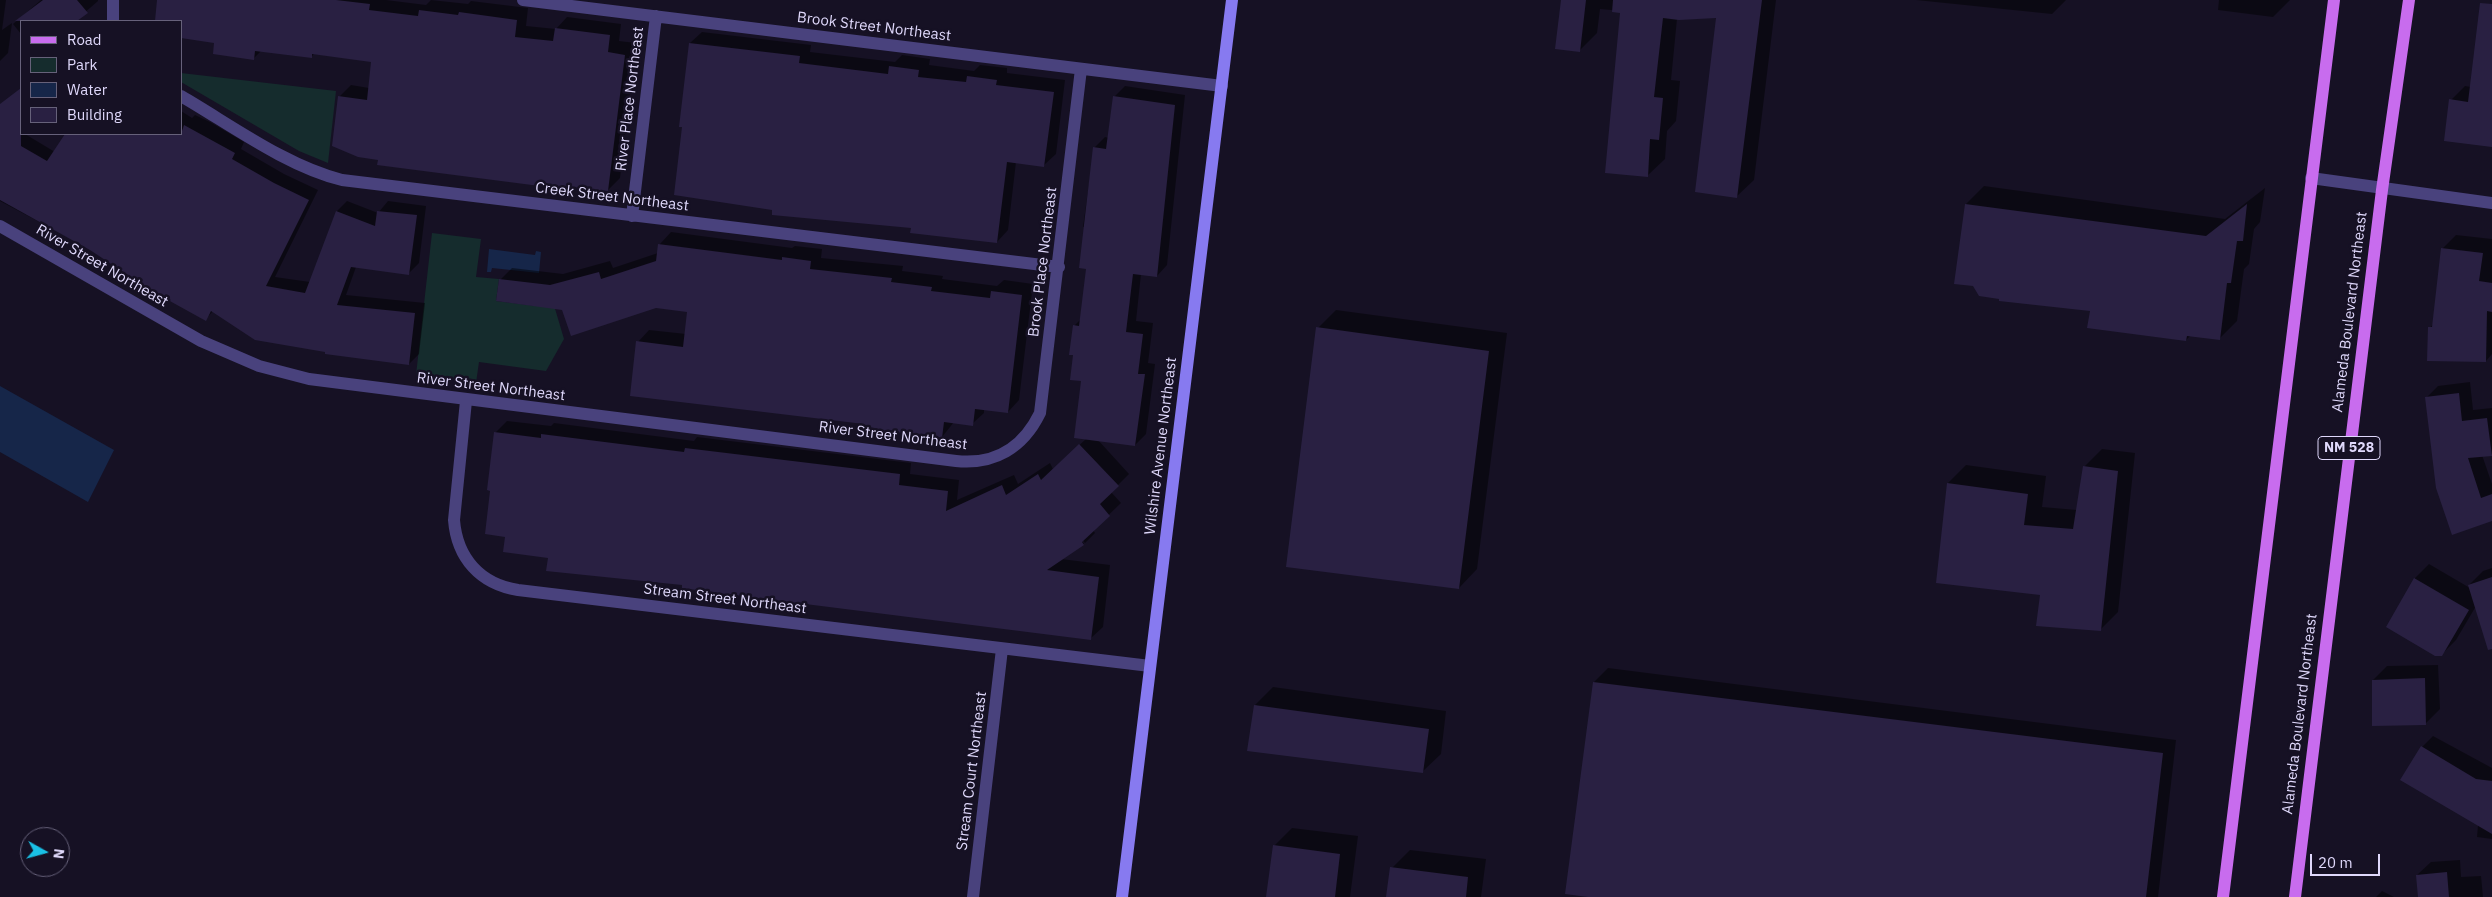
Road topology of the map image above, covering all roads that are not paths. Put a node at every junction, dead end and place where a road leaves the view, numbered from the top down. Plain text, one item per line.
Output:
1 (113, 0) edge
2 (523, 0) edge
3 (1232, 0) edge
4 (2334, 0) edge
5 (2409, 0) edge
6 (656, 16) junction
7 (113, 20) edge
8 (1082, 68) junction
9 (1222, 86) junction
10 (182, 97) edge
11 (2312, 178) junction
12 (2382, 190) junction
13 (2492, 203) edge
14 (632, 216) junction
15 (0, 226) edge
16 (1059, 267) junction
17 (466, 400) junction
18 (1011, 449) joint
19 (1002, 649) junction
20 (1150, 666) junction
21 (973, 897) edge
22 (1122, 897) edge
23 (2223, 897) edge
24 (2295, 897) edge

1 - 7 street
2 - 6 street, Brook Street Northeast
3 - 9 street, Wilshire Avenue Northeast
4 - 11 main road
5 - 12 main road, Alameda Boulevard Northeast / NM 528
6 - 8 street, Brook Street Northeast
6 - 14 street, River Place Northeast
8 - 9 street, Brook Street Northeast
8 - 16 street, Brook Place Northeast
9 - 20 street, Wilshire Avenue Northeast
10 - 14 street, Creek Street Northeast
11 - 12 street
11 - 23 main road
12 - 13 street
12 - 24 main road, Alameda Boulevard Northeast / NM 528
14 - 16 street, Creek Street Northeast
15 - 17 street, River Street Northeast
16 - 18 street, Brook Place Northeast
17 - 18 street, River Street Northeast
17 - 19 street, Stream Street Northeast
19 - 20 street, Stream Street Northeast
19 - 21 street, Stream Court Northeast
20 - 22 street, Wilshire Avenue Northeast

